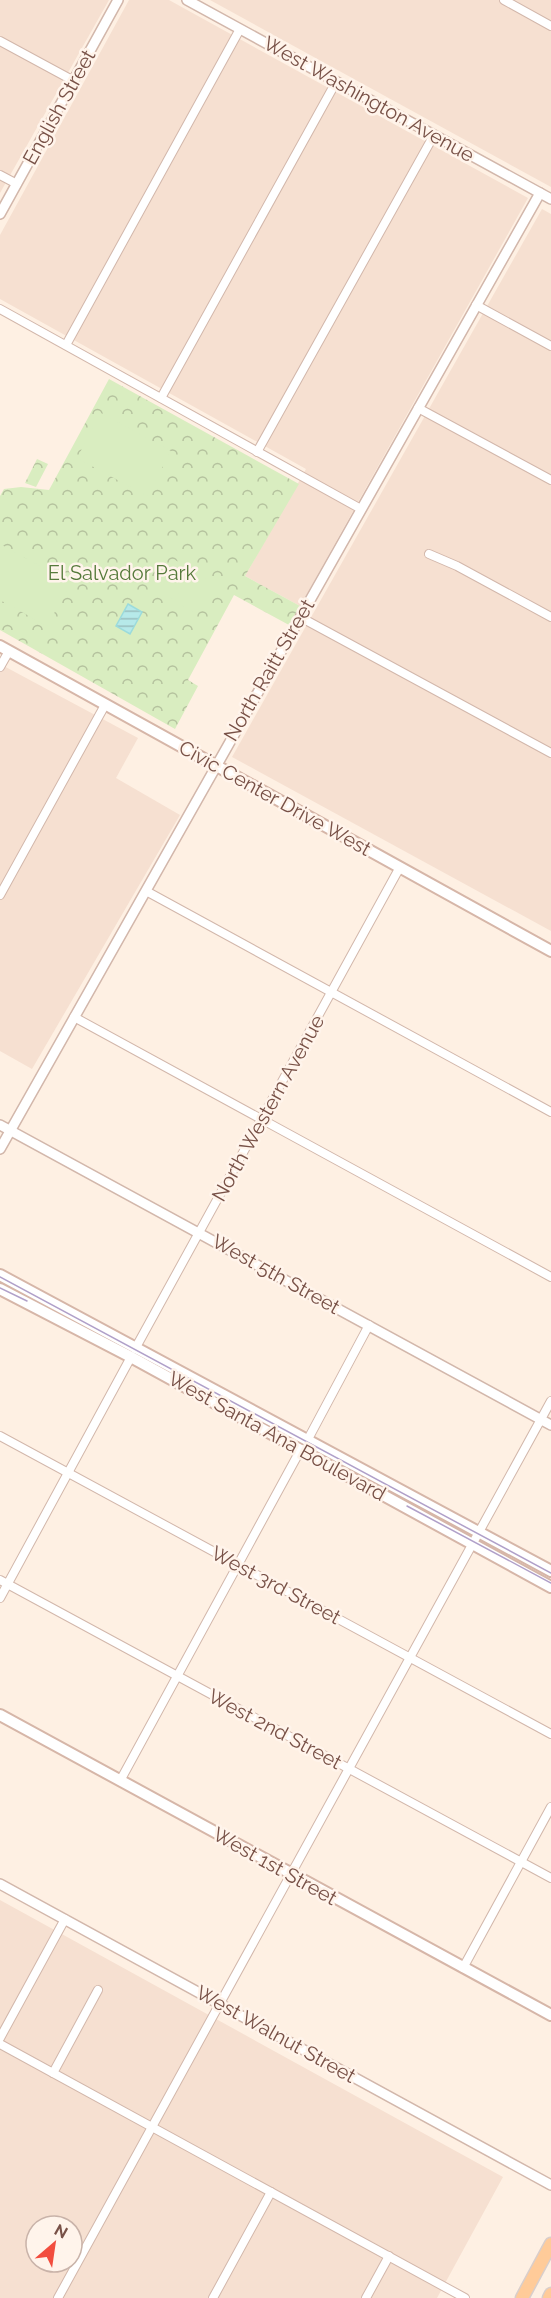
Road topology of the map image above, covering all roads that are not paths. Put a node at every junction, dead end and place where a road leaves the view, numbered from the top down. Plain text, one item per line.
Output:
1 (118, 0) edge
2 (187, 0) edge
3 (504, 0) edge
4 (551, 26) edge
5 (240, 29) junction
6 (0, 41) edge
7 (74, 81) junction
8 (336, 82) junction
9 (434, 135) junction
10 (0, 175) edge
11 (16, 184) junction
12 (540, 193) junction
13 (551, 199) edge
14 (0, 214) edge
15 (476, 305) junction
16 (0, 309) edge
17 (66, 345) junction
18 (551, 346) edge
19 (161, 398) junction
20 (418, 408) junction
21 (257, 452) junction
22 (551, 480) edge
23 (361, 509) junction
24 (429, 554) dead end
25 (300, 617) junction
26 (551, 617) edge
27 (4, 648) edge
28 (0, 667) edge
29 (105, 705) junction
30 (551, 753) edge
31 (215, 766) junction
32 (400, 867) junction
33 (146, 891) junction
34 (0, 895) edge
35 (551, 951) edge
36 (331, 992) junction
37 (74, 1017) junction
38 (551, 1112) edge
39 (263, 1119) junction
40 (0, 1125) edge
41 (10, 1130) junction
42 (0, 1149) edge
43 (200, 1232) junction
44 (0, 1275) edge
45 (551, 1276) edge
46 (0, 1290) edge
47 (369, 1325) junction
48 (133, 1353) junction
49 (551, 1401) edge
50 (541, 1420) junction
51 (551, 1425) edge
52 (0, 1436) edge
53 (304, 1445) junction
54 (69, 1473) junction
55 (477, 1532) junction
56 (471, 1543) junction
57 (238, 1565) junction
58 (551, 1571) edge
59 (4, 1582) edge
60 (551, 1587) edge
61 (0, 1598) edge
62 (411, 1658) junction
63 (177, 1676) junction
64 (0, 1715) edge
65 (551, 1734) edge
66 (350, 1770) junction
67 (120, 1781) junction
68 (551, 1807) edge
69 (521, 1862) junction
70 (292, 1875) junction
71 (551, 1878) edge
72 (0, 1884) edge
73 (65, 1919) junction
74 (463, 1968) junction
75 (98, 1990) dead end
76 (222, 2004) junction
77 (551, 2015) edge
78 (0, 2038) edge
79 (0, 2044) edge
80 (53, 2073) junction
81 (154, 2128) junction
82 (551, 2185) edge
83 (271, 2192) junction
84 (551, 2244) edge
85 (389, 2256) junction
86 (551, 2294) edge
87 (58, 2298) edge
88 (213, 2298) edge
89 (366, 2298) edge
90 (465, 2298) edge
91 (522, 2298) edge
92 (549, 2298) edge

1 - 7 street, English Street
2 - 5 street, West Washington Avenue
3 - 4 street
5 - 8 street, West Washington Avenue
5 - 17 street
6 - 7 street
7 - 11 street, English Street
8 - 9 street, West Washington Avenue
8 - 19 street
9 - 12 street, West Washington Avenue
9 - 21 street
10 - 11 street
11 - 14 street, English Street
12 - 13 street, West Washington Avenue
12 - 15 street, North Raitt Street
15 - 18 street
15 - 20 street, North Raitt Street
16 - 17 street
17 - 19 street
19 - 21 street
20 - 22 street
20 - 23 street, North Raitt Street
21 - 23 street
23 - 25 street, North Raitt Street
24 - 26 street
25 - 30 street
25 - 31 street, North Raitt Street
27 - 28 street
27 - 29 main road, Civic Center Drive West
29 - 31 main road, Civic Center Drive West
29 - 34 street
31 - 32 main road, Civic Center Drive West
31 - 33 street, North Raitt Street
32 - 35 main road, Civic Center Drive West
32 - 36 street, North Western Avenue
33 - 36 street
33 - 37 street, North Raitt Street
36 - 38 street
36 - 39 street, North Western Avenue
37 - 39 street
37 - 41 street, North Raitt Street
39 - 43 street, North Western Avenue
39 - 45 street
40 - 41 street, West 5th Street
41 - 42 street, North Raitt Street
41 - 43 street, West 5th Street
43 - 47 street, West 5th Street
43 - 48 street, North Western Avenue
44 - 48 main road, West Santa Ana Boulevard
46 - 48 main road, West Santa Ana Boulevard
47 - 50 street, West 5th Street
47 - 53 street
48 - 53 main road, West Santa Ana Boulevard
48 - 54 street, North Western Avenue
49 - 50 street
50 - 51 street, West 5th Street
50 - 55 street
52 - 54 street, West 3rd Street
53 - 55 main road, West Santa Ana Boulevard
53 - 56 main road, West Santa Ana Boulevard
53 - 57 street
54 - 57 street, West 3rd Street
54 - 59 street, North Western Avenue
55 - 56 street
55 - 58 main road, West Santa Ana Boulevard
56 - 60 main road, West Santa Ana Boulevard
56 - 62 street
57 - 62 street, West 3rd Street
57 - 63 street
59 - 61 street, North Western Avenue
59 - 63 street, West 2nd Street
62 - 65 street, West 3rd Street
62 - 66 street
63 - 66 street, West 2nd Street
63 - 67 street
64 - 67 main road, West 1st Street
66 - 69 street, West 2nd Street
66 - 70 street
67 - 70 main road, West 1st Street
68 - 69 street
69 - 71 street, West 2nd Street
69 - 74 street
70 - 74 main road, West 1st Street
70 - 76 street
72 - 73 street, West Walnut Street
73 - 76 street, West Walnut Street
73 - 78 street
74 - 77 main road, West 1st Street
75 - 80 street
76 - 81 street
76 - 82 street, West Walnut Street
79 - 80 street
80 - 81 street
81 - 83 street
81 - 87 street
83 - 85 street
83 - 88 street
84 - 91 main road
85 - 89 street
85 - 90 street
86 - 92 main road

